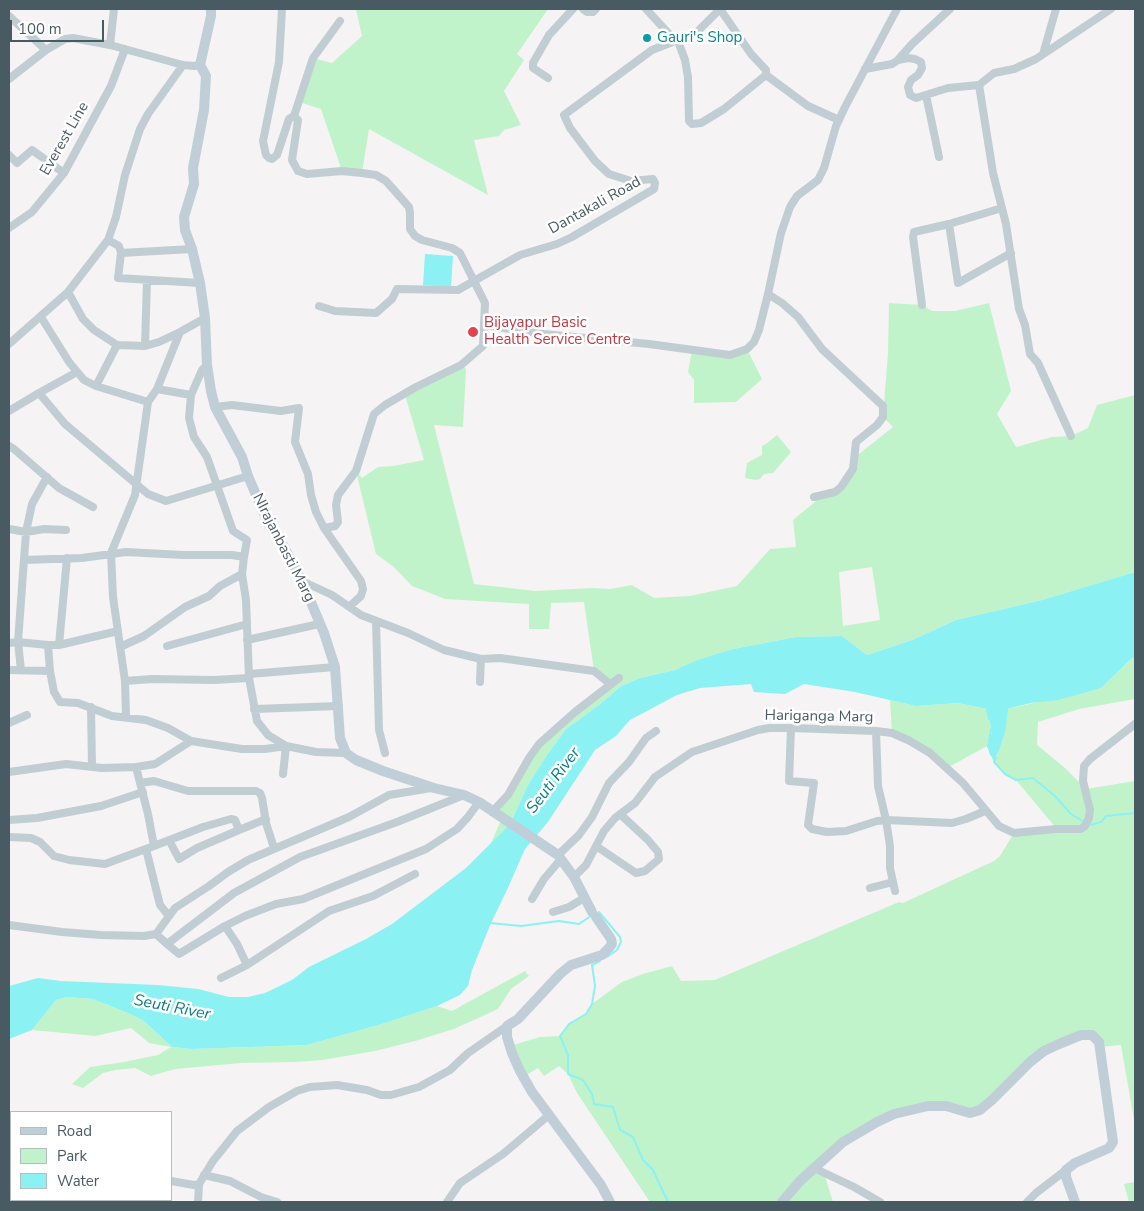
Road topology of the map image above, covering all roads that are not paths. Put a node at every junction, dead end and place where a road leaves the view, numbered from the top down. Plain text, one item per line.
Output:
1 (114, 9) edge
2 (211, 9) edge
3 (282, 9) edge
4 (573, 9) edge
5 (582, 9) edge
6 (596, 9) edge
7 (646, 9) edge
8 (720, 9) edge
9 (897, 9) edge
10 (950, 9) edge
11 (1056, 9) edge
12 (1110, 9) edge
13 (9, 16) edge
14 (340, 21) dead end
15 (678, 41) junction
16 (110, 45) junction
17 (125, 49) junction
18 (46, 50) junction
19 (1043, 54) junction
20 (898, 60) junction
21 (200, 65) junction
22 (183, 66) junction
23 (865, 69) junction
24 (766, 75) junction
25 (548, 78) dead end
26 (9, 79) edge
27 (979, 85) junction
28 (926, 95) junction
29 (294, 116) junction
30 (839, 120) junction
31 (9, 155) edge
32 (939, 157) dead end
33 (64, 173) junction
34 (1002, 208) junction
35 (949, 224) junction
36 (9, 226) edge
37 (108, 240) junction
38 (192, 249) junction
39 (121, 253) junction
40 (1011, 253) junction
41 (147, 280) junction
42 (475, 282) junction
43 (200, 283) junction
44 (68, 292) junction
45 (768, 294) junction
46 (922, 305) dead end
47 (319, 306) dead end
48 (41, 317) junction
49 (205, 318) junction
50 (484, 325) junction
51 (180, 332) junction
52 (10, 341) edge
53 (117, 345) junction
54 (145, 346) junction
55 (208, 365) junction
56 (77, 372) junction
57 (96, 386) junction
58 (157, 388) junction
59 (39, 394) junction
60 (191, 395) junction
61 (148, 402) junction
62 (215, 407) junction
63 (9, 411) edge
64 (1071, 436) dead end
65 (9, 446) edge
66 (248, 476) junction
67 (47, 478) junction
68 (216, 485) junction
69 (136, 486) junction
70 (814, 497) dead end
71 (93, 507) dead end
72 (324, 528) junction
73 (9, 529) edge
74 (66, 530) dead end
75 (26, 532) junction
76 (111, 553) junction
77 (244, 557) junction
78 (67, 558) junction
79 (24, 560) junction
80 (242, 574) junction
81 (302, 581) junction
82 (350, 606) junction
83 (376, 622) junction
84 (247, 624) junction
85 (319, 624) junction
86 (118, 631) junction
87 (247, 640) junction
88 (9, 642) edge
89 (18, 642) junction
90 (48, 645) junction
91 (58, 645) junction
92 (167, 646) dead end
93 (120, 647) junction
94 (481, 659) junction
95 (335, 667) junction
96 (9, 670) edge
97 (21, 670) junction
98 (50, 671) junction
99 (249, 676) junction
100 (619, 678) dead end
101 (124, 681) junction
102 (480, 682) dead end
103 (610, 684) junction
104 (339, 706) junction
105 (91, 707) junction
106 (254, 709) junction
107 (27, 715) dead end
108 (126, 717) junction
109 (9, 724) edge
110 (1135, 724) edge
111 (791, 728) junction
112 (656, 731) dead end
113 (876, 731) junction
114 (192, 742) junction
115 (286, 746) junction
116 (346, 753) junction
117 (385, 753) dead end
118 (136, 766) junction
119 (92, 767) junction
120 (9, 772) edge
121 (283, 774) dead end
122 (140, 783) junction
123 (434, 788) junction
124 (143, 792) junction
125 (464, 795) junction
126 (479, 802) junction
127 (985, 811) junction
128 (492, 812) junction
129 (620, 814) junction
130 (266, 819) junction
131 (9, 820) edge
132 (886, 820) junction
133 (239, 830) junction
134 (9, 838) edge
135 (169, 840) junction
136 (596, 846) junction
137 (150, 848) junction
138 (274, 848) junction
139 (557, 855) junction
140 (415, 874) dead end
141 (574, 877) junction
142 (892, 882) junction
143 (870, 888) dead end
144 (896, 891) dead end
145 (584, 898) junction
146 (532, 899) dead end
147 (554, 912) dead end
148 (169, 916) junction
149 (9, 925) edge
150 (225, 926) junction
151 (156, 934) junction
152 (167, 944) junction
153 (247, 964) junction
154 (221, 978) dead end
155 (507, 1026) junction
156 (549, 1115) junction
157 (814, 1168) junction
158 (1066, 1170) junction
159 (204, 1175) junction
160 (172, 1181) edge
161 (199, 1184) junction
162 (198, 1202) edge
163 (277, 1202) edge
164 (449, 1202) edge
165 (610, 1202) edge
166 (782, 1202) edge
167 (880, 1202) edge
168 (1027, 1202) edge
169 (1075, 1202) edge

1 - 16 street
2 - 21 street
3 - 29 street
4 - 25 street
5 - 6 street
7 - 15 street
8 - 15 street, Dantakali Road
8 - 24 street
9 - 23 street
10 - 20 street
11 - 19 street
12 - 19 street
13 - 18 street
14 - 29 street
15 - 24 street
15 - 42 street, Dantakali Road
16 - 17 street
16 - 18 street
17 - 22 street
17 - 33 street, Everest Line
18 - 26 street
19 - 27 street
20 - 23 street
20 - 28 street
21 - 22 street
21 - 38 street, NIrajanbasti Marg
22 - 37 street
23 - 30 street
24 - 30 street
27 - 28 street
27 - 34 street
28 - 32 street
29 - 42 street
30 - 45 street
31 - 33 street
33 - 36 street, Everest Line
34 - 35 street
34 - 40 street
35 - 40 street
35 - 46 street
37 - 39 street
37 - 44 street
38 - 39 street
38 - 43 street, NIrajanbasti Marg
39 - 41 street
40 - 64 street
41 - 43 street
41 - 54 street
42 - 47 street
42 - 50 street
43 - 49 street, NIrajanbasti Marg
44 - 48 street
44 - 53 street
45 - 50 street
45 - 70 street
48 - 52 street
48 - 56 street
49 - 51 street
49 - 55 street, NIrajanbasti Marg
50 - 72 street
51 - 54 street
51 - 58 street
53 - 54 street
53 - 57 street
55 - 60 street
55 - 62 street, NIrajanbasti Marg
56 - 57 street
56 - 59 street
57 - 61 street
58 - 60 street
58 - 61 street
59 - 63 street
59 - 69 street
60 - 68 street
61 - 69 street
62 - 66 street, NIrajanbasti Marg
62 - 72 street
65 - 67 street
66 - 68 street
66 - 81 street, NIrajanbasti Marg
67 - 71 street
67 - 75 street
68 - 69 street
68 - 77 street
69 - 76 street
72 - 82 street
73 - 75 street
74 - 75 street
75 - 79 street
76 - 77 street
76 - 78 street
76 - 86 street
77 - 80 street
78 - 79 street
78 - 91 street
79 - 89 street
80 - 84 street
80 - 93 street
81 - 82 street
81 - 85 street, NIrajanbasti Marg
82 - 83 street
83 - 94 street
83 - 117 street
84 - 87 street
84 - 92 street
85 - 87 street
85 - 95 street, NIrajanbasti Marg
86 - 91 street
86 - 93 street
87 - 99 street
88 - 89 street
89 - 90 street
89 - 97 street
90 - 91 street
90 - 98 street
93 - 101 street
94 - 102 street
94 - 103 street
95 - 99 street
95 - 104 street, NIrajanbasti Marg
96 - 97 street
97 - 98 street
98 - 105 street
99 - 101 street
99 - 106 street
100 - 103 street
101 - 108 street
103 - 128 street
104 - 106 street
104 - 116 street, NIrajanbasti Marg
105 - 108 street
105 - 119 street
106 - 115 street
107 - 109 street
108 - 114 street
110 - 127 street, Hariganga Marg
111 - 113 street, Hariganga Marg
111 - 129 street, Hariganga Marg
111 - 132 street
112 - 139 street
113 - 127 street, Hariganga Marg
113 - 132 street
114 - 115 street
114 - 118 street
115 - 116 street
115 - 121 street
116 - 123 street
118 - 119 street
118 - 122 street
119 - 120 street
122 - 124 street
122 - 130 street
123 - 125 street
123 - 138 street
124 - 131 street
124 - 137 street
125 - 126 street
125 - 152 street
126 - 128 street
126 - 150 street
127 - 132 street
128 - 139 street
129 - 136 street, Hariganga Marg
129 - 136 street
130 - 133 street
130 - 138 street
132 - 142 street
133 - 135 street
133 - 135 street
134 - 137 street
135 - 137 street
136 - 141 street, Hariganga Marg
137 - 148 street
138 - 148 street
139 - 141 street
139 - 146 street
140 - 153 street
141 - 145 street
142 - 143 street
142 - 144 street
145 - 147 street
145 - 155 street
148 - 151 street
149 - 151 street
150 - 152 street
150 - 153 street
151 - 152 street
153 - 154 street
155 - 156 street
155 - 159 street
156 - 164 street
156 - 165 street
157 - 158 street
157 - 166 street
157 - 167 street
158 - 168 street
158 - 169 street
159 - 161 street
159 - 163 street
160 - 161 street
161 - 162 street

